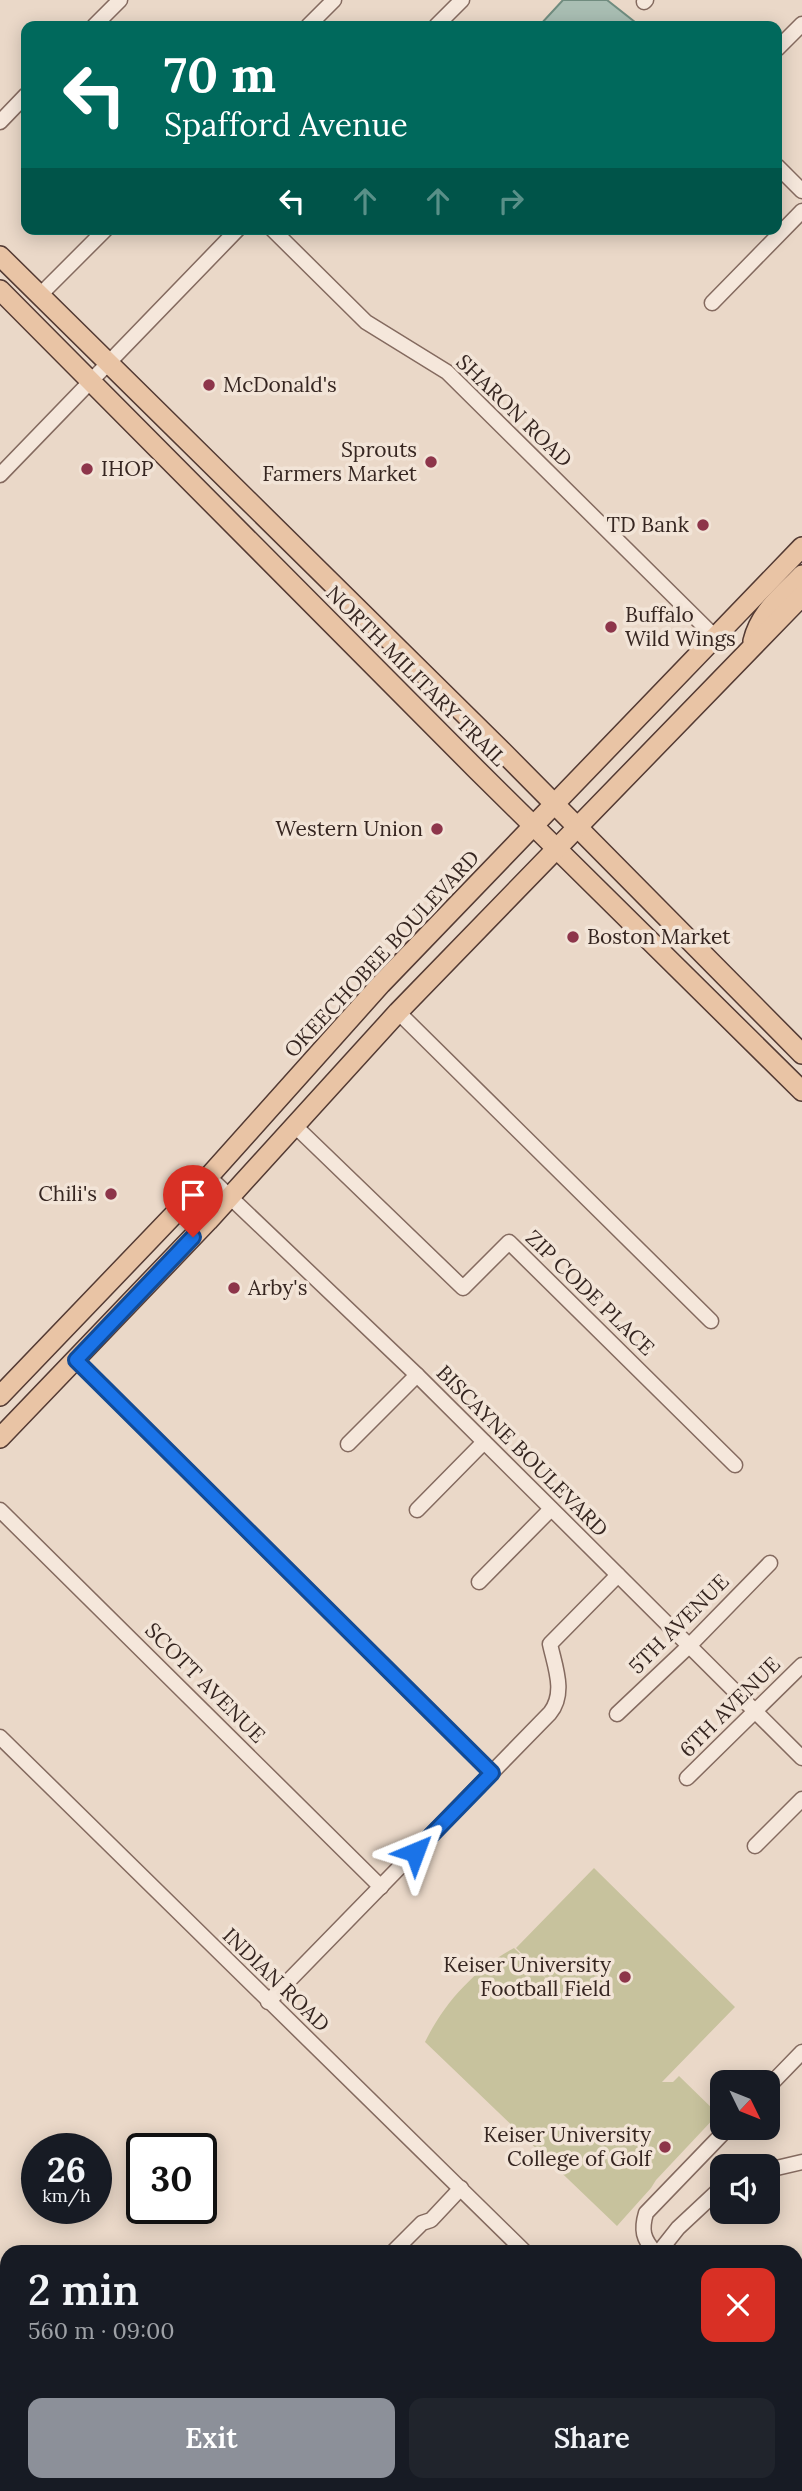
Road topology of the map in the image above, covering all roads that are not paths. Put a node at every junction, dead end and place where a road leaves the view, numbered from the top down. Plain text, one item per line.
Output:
1 (120, 0) edge
2 (334, 0) edge
3 (462, 0) edge
4 (99, 21) edge
5 (313, 21) edge
6 (441, 21) edge
7 (802, 23) edge
8 (782, 44) edge
9 (21, 100) edge
10 (0, 122) edge
11 (782, 171) edge
12 (802, 191) edge
13 (802, 211) edge
14 (782, 231) edge
15 (100, 235) edge
16 (232, 235) edge
17 (278, 235) edge
18 (779, 235) edge
19 (0, 256) edge
20 (0, 290) edge
21 (40, 295) junction
22 (712, 303) dead end
23 (109, 363) junction
24 (92, 382) junction
25 (0, 475) edge
26 (255, 545) junction
27 (802, 547) edge
28 (802, 575) edge
29 (802, 596) edge
30 (374, 626) junction
31 (715, 637) junction
32 (751, 649) junction
33 (554, 804) junction
34 (533, 826) junction
35 (578, 828) junction
36 (557, 850) junction
37 (398, 1012) junction
38 (802, 1054) edge
39 (802, 1091) edge
40 (294, 1125) junction
41 (209, 1177) junction
42 (230, 1197) junction
43 (711, 1321) dead end
44 (76, 1360) junction
45 (417, 1375) junction
46 (0, 1395) edge
47 (0, 1438) edge
48 (484, 1442) junction
49 (348, 1444) dead end
50 (735, 1465) dead end
51 (551, 1509) junction
52 (0, 1510) edge
53 (417, 1510) dead end
54 (770, 1563) dead end
55 (618, 1575) junction
56 (480, 1582) dead end
57 (689, 1646) junction
58 (802, 1665) edge
59 (756, 1712) junction
60 (617, 1714) dead end
61 (0, 1737) edge
62 (802, 1758) edge
63 (492, 1773) junction
64 (687, 1778) dead end
65 (802, 1799) edge
66 (755, 1846) dead end
67 (381, 1887) junction
68 (268, 2002) junction
69 (802, 2052) edge
70 (780, 2075) edge
71 (716, 2140) edge
72 (802, 2162) edge
73 (780, 2167) edge
74 (461, 2188) junction
75 (710, 2198) edge
76 (400, 2245) edge
77 (518, 2245) edge
78 (649, 2245) edge
79 (663, 2245) edge

1 - 4 street
2 - 5 street
3 - 6 street
7 - 8 street
9 - 10 street
11 - 12 street
13 - 14 street
15 - 21 street
16 - 23 street
17 - 31 street, SHARON ROAD
18 - 22 street
19 - 21 main road, NORTH MILITARY TRAIL
20 - 24 main road, NORTH MILITARY TRAIL
21 - 23 main road, NORTH MILITARY TRAIL
23 - 24 street
23 - 30 main road, NORTH MILITARY TRAIL
24 - 25 street
24 - 26 main road, NORTH MILITARY TRAIL
26 - 30 main road
26 - 34 main road, NORTH MILITARY TRAIL
27 - 31 main road, OKEECHOBEE BOULEVARD
28 - 32 main road
29 - 32 main road
30 - 33 main road, NORTH MILITARY TRAIL
31 - 33 main road, OKEECHOBEE BOULEVARD
32 - 35 main road
33 - 34 main road, OKEECHOBEE BOULEVARD
33 - 35 main road, NORTH MILITARY TRAIL
34 - 36 main road, NORTH MILITARY TRAIL
34 - 41 main road, OKEECHOBEE BOULEVARD
35 - 36 main road
35 - 38 main road, NORTH MILITARY TRAIL
36 - 37 main road
36 - 39 main road, NORTH MILITARY TRAIL
37 - 40 main road
37 - 43 street
40 - 42 main road
40 - 50 street, ZIP CODE PLACE
41 - 42 street, BISCAYNE BOULEVARD
41 - 46 main road, OKEECHOBEE BOULEVARD
42 - 44 main road
42 - 45 street, BISCAYNE BOULEVARD
44 - 47 main road
44 - 63 street
45 - 48 street, BISCAYNE BOULEVARD
45 - 49 street
48 - 51 street, BISCAYNE BOULEVARD
48 - 53 street
51 - 55 street, BISCAYNE BOULEVARD
51 - 56 street
52 - 67 street, SCOTT AVENUE
54 - 57 street, 5TH AVENUE
55 - 57 street, BISCAYNE BOULEVARD
55 - 63 street
57 - 59 street, BISCAYNE BOULEVARD
57 - 60 street, 5TH AVENUE
58 - 59 street, 6TH AVENUE
59 - 62 street, BISCAYNE BOULEVARD
59 - 64 street, 6TH AVENUE
61 - 68 street, INDIAN ROAD
63 - 67 street
65 - 66 street
67 - 68 street
68 - 74 street, INDIAN ROAD
69 - 70 street
71 - 78 street
72 - 73 street
74 - 76 street
74 - 77 street, INDIAN ROAD
75 - 79 street

